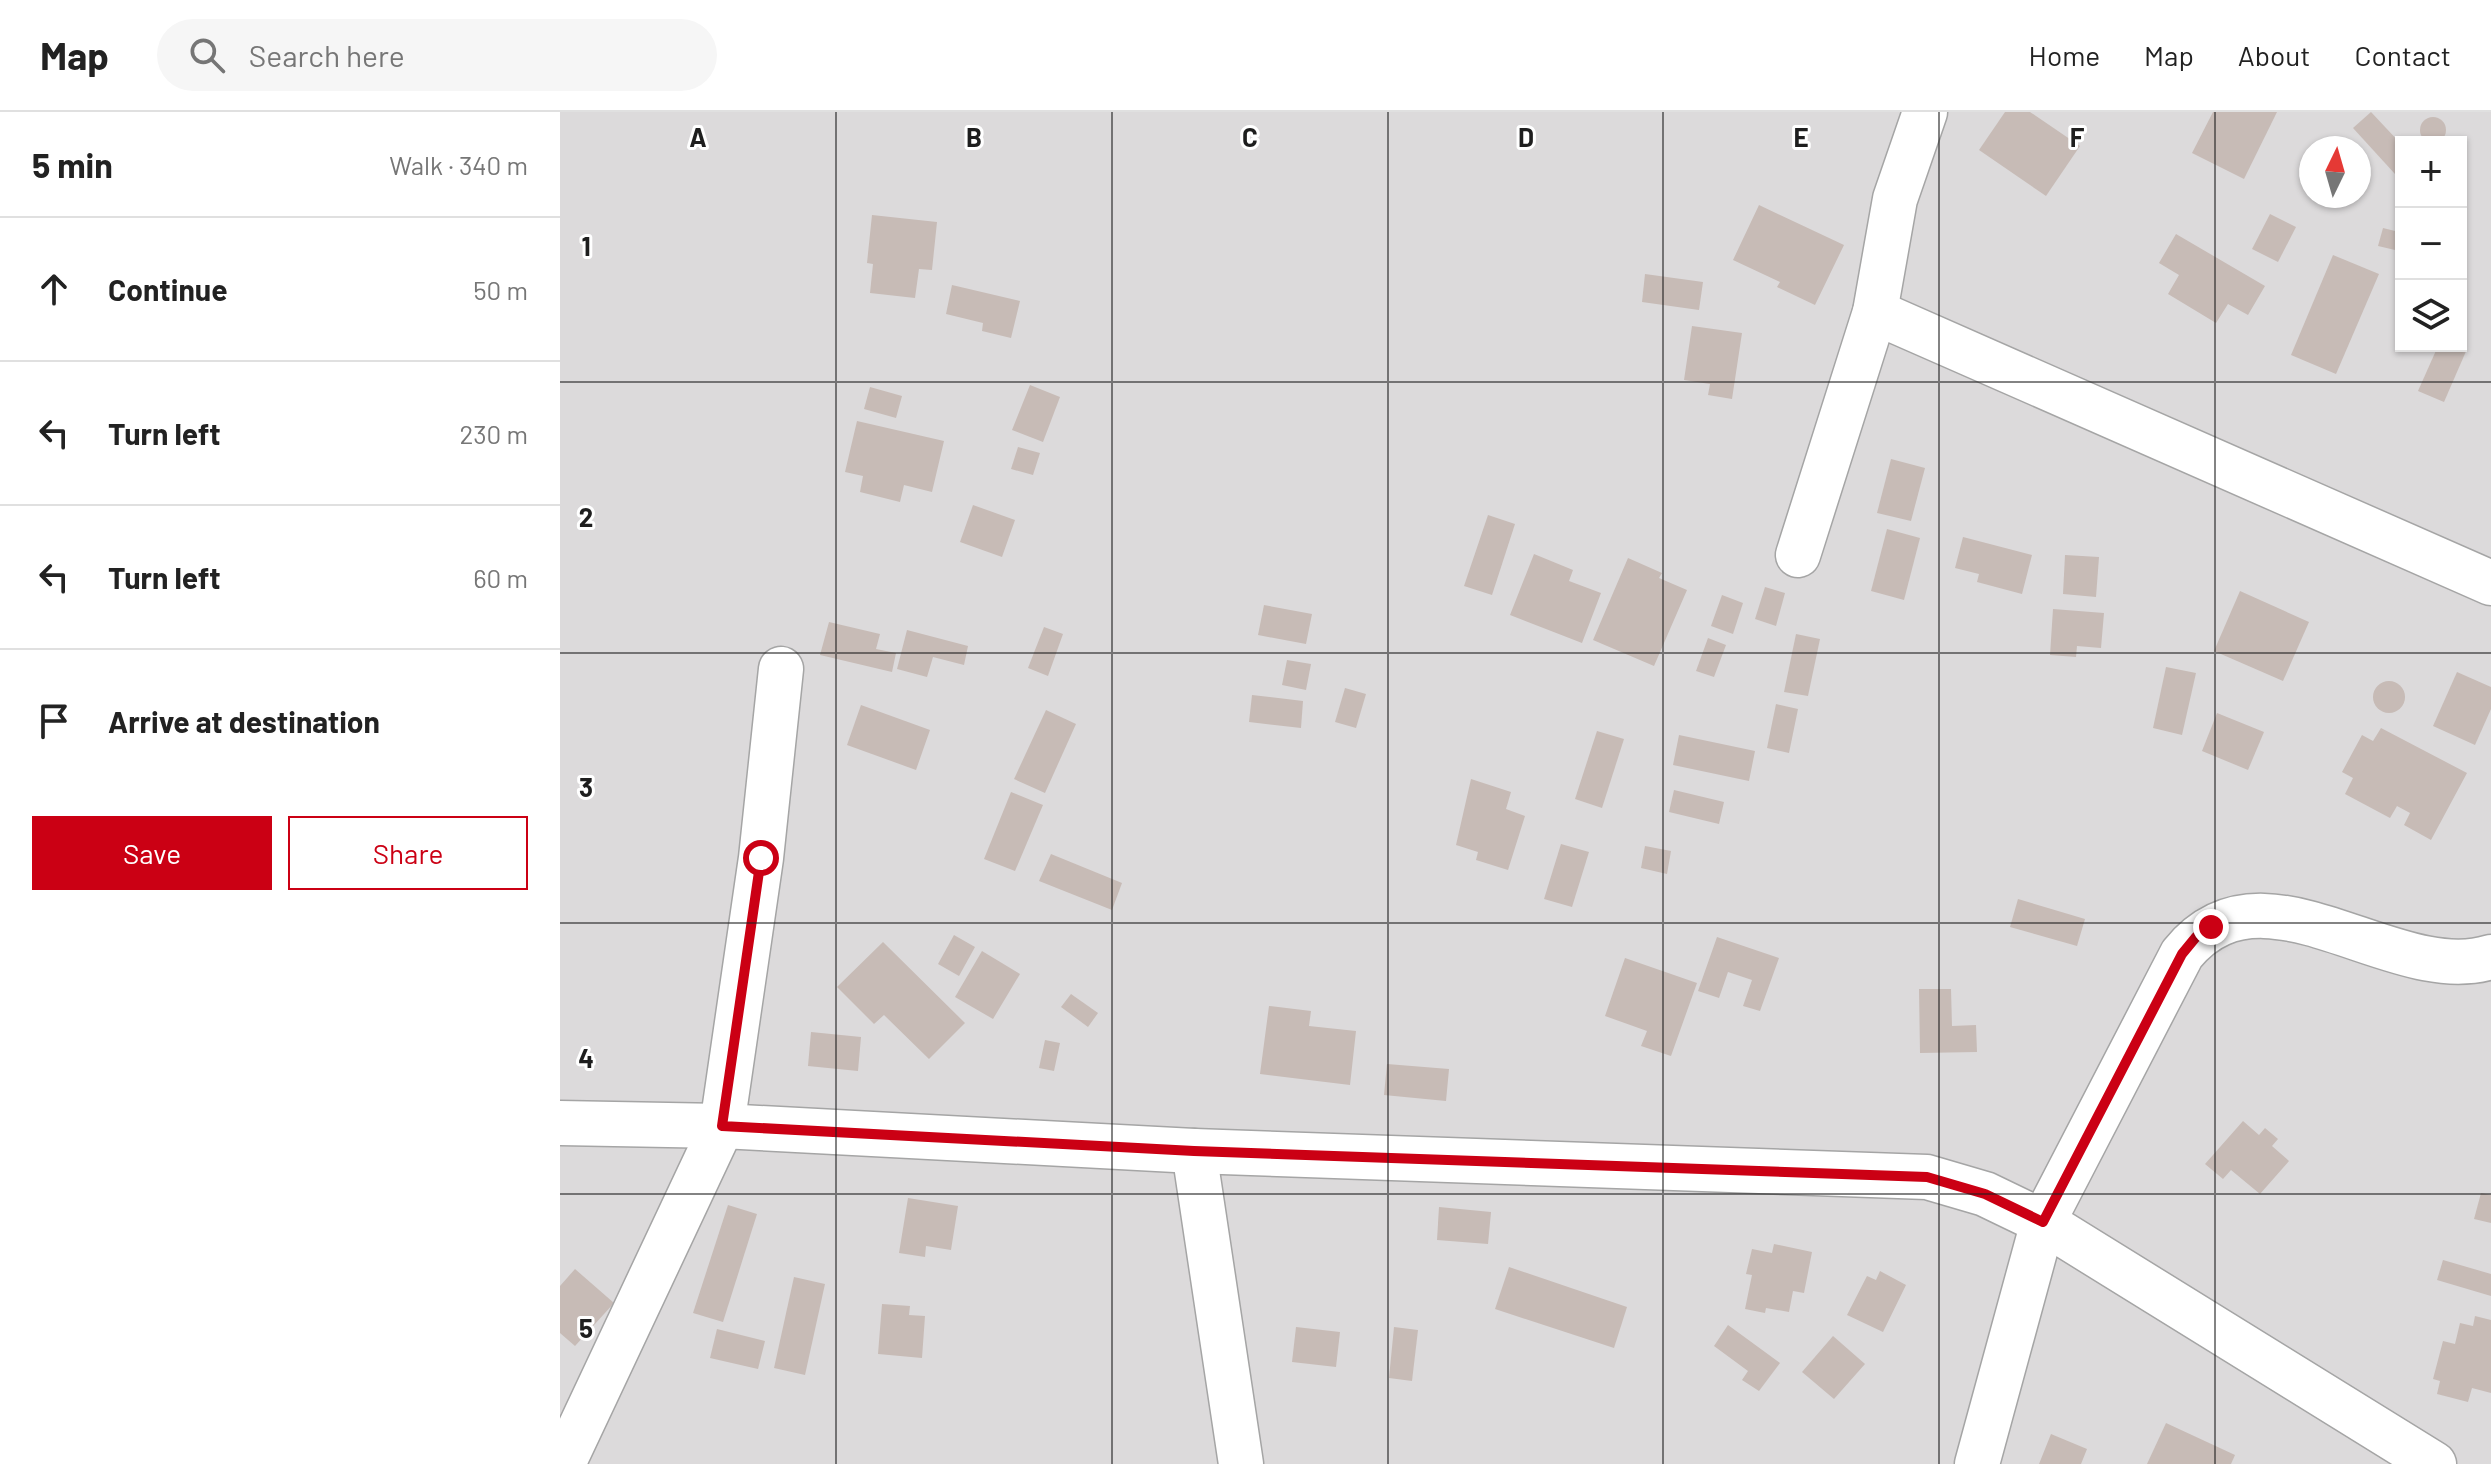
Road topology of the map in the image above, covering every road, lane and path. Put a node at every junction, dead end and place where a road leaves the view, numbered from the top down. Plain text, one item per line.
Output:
1 (1925, 112) edge
2 (1875, 312) junction
3 (1798, 555) dead end
4 (2491, 583) edge
5 (781, 669) dead end
6 (2491, 957) edge
7 (560, 1123) edge
8 (722, 1126) junction
9 (1194, 1151) junction
10 (2043, 1222) junction
11 (563, 1464) edge
12 (1241, 1464) edge
13 (1977, 1464) edge
14 (2434, 1464) edge

1 - 2 street
2 - 3 street
2 - 4 street
5 - 8 street
6 - 10 street
7 - 8 street
8 - 9 street
8 - 11 street
9 - 10 street
9 - 12 street
10 - 13 street
10 - 14 street

